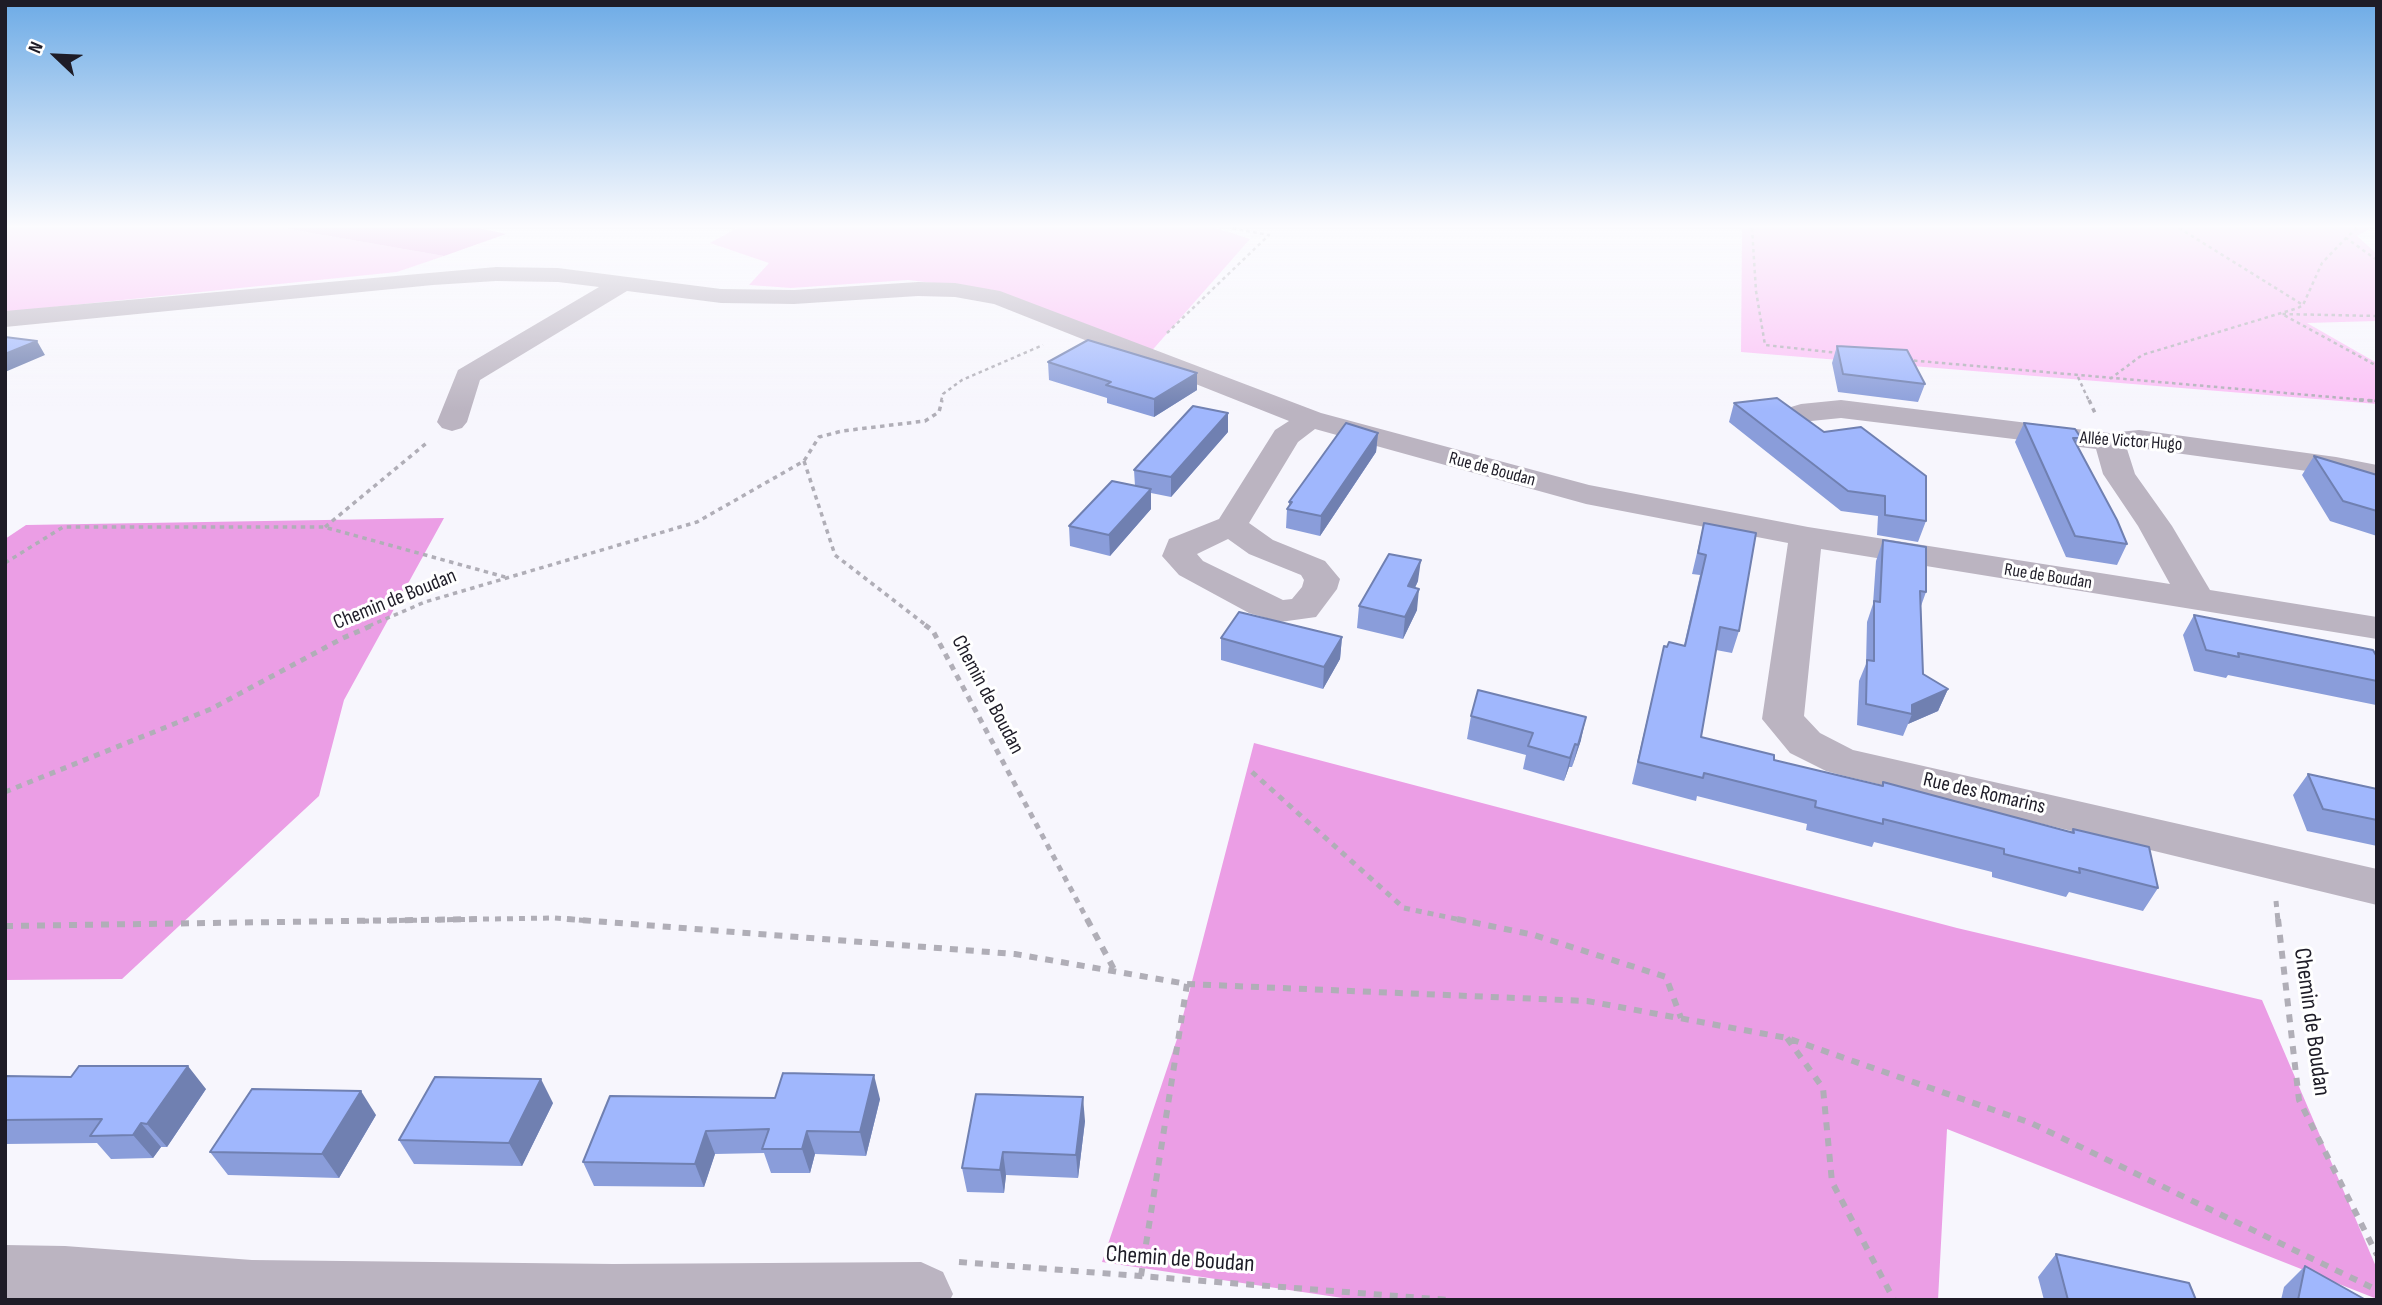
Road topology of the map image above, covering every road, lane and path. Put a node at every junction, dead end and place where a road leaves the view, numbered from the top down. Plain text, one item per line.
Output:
1 (319, 289) edge
2 (613, 289) edge
3 (672, 289) edge
4 (1213, 289) edge
5 (1756, 289) edge
6 (2277, 289) edge
7 (2310, 289) edge
8 (2303, 305) junction
9 (2282, 314) junction
10 (2377, 316) edge
11 (5, 319) edge
12 (1080, 330) junction
13 (1847, 354) edge
14 (1144, 355) junction
15 (1902, 359) edge
16 (2377, 366) edge
17 (2110, 379) junction
18 (2377, 401) edge
19 (1801, 414) edge
20 (1311, 419) junction
21 (452, 422) joint
22 (2109, 442) junction
23 (804, 461) junction
24 (2377, 475) edge
25 (1231, 526) dead end
26 (324, 527) junction
27 (1808, 537) junction
28 (5, 564) edge
29 (507, 578) junction
30 (2198, 601) junction
31 (2377, 628) edge
32 (1252, 772) dead end
33 (5, 792) edge
34 (2275, 863) junction
35 (2377, 887) edge
36 (5, 926) edge
37 (1116, 972) junction
38 (1187, 984) junction
39 (1681, 1018) junction
40 (1787, 1038) junction
41 (2377, 1255) edge
42 (5, 1276) edge
43 (1141, 1276) junction
44 (2377, 1290) edge
45 (921, 1294) joint
46 (250, 1296) edge
47 (1449, 1300) edge
48 (1894, 1300) edge

1 - 11 street, Rue de Boudan
2 - 21 street
3 - 12 street, Rue de Boudan
4 - 14 path
5 - 13 path
6 - 8 path
7 - 8 path
8 - 9 path
9 - 10 path
9 - 16 path
9 - 17 path
12 - 14 street, Rue de Boudan
12 - 23 path, Chemin de Boudan
14 - 20 street, Rue de Boudan
15 - 17 path
17 - 18 path
19 - 22 street, Allée Victor Hugo
20 - 25 street
20 - 27 street, Rue de Boudan
21 - 26 path
22 - 24 street, Allée Victor Hugo
22 - 30 street
23 - 29 path, Chemin de Boudan
23 - 37 path, Chemin de Boudan
26 - 28 path
26 - 29 path
27 - 30 street, Rue de Boudan
27 - 34 street, Rue des Romarins
29 - 33 path, Chemin de Boudan
30 - 31 street, Rue de Boudan
32 - 39 path
34 - 35 street, Rue des Romarins
34 - 41 path, Chemin de Boudan
36 - 37 path
37 - 38 path
38 - 39 path
38 - 43 path
39 - 40 path
40 - 44 path
40 - 48 path
42 - 46 street
43 - 45 path, Chemin de Boudan
43 - 47 path, Chemin de Boudan
45 - 46 street

